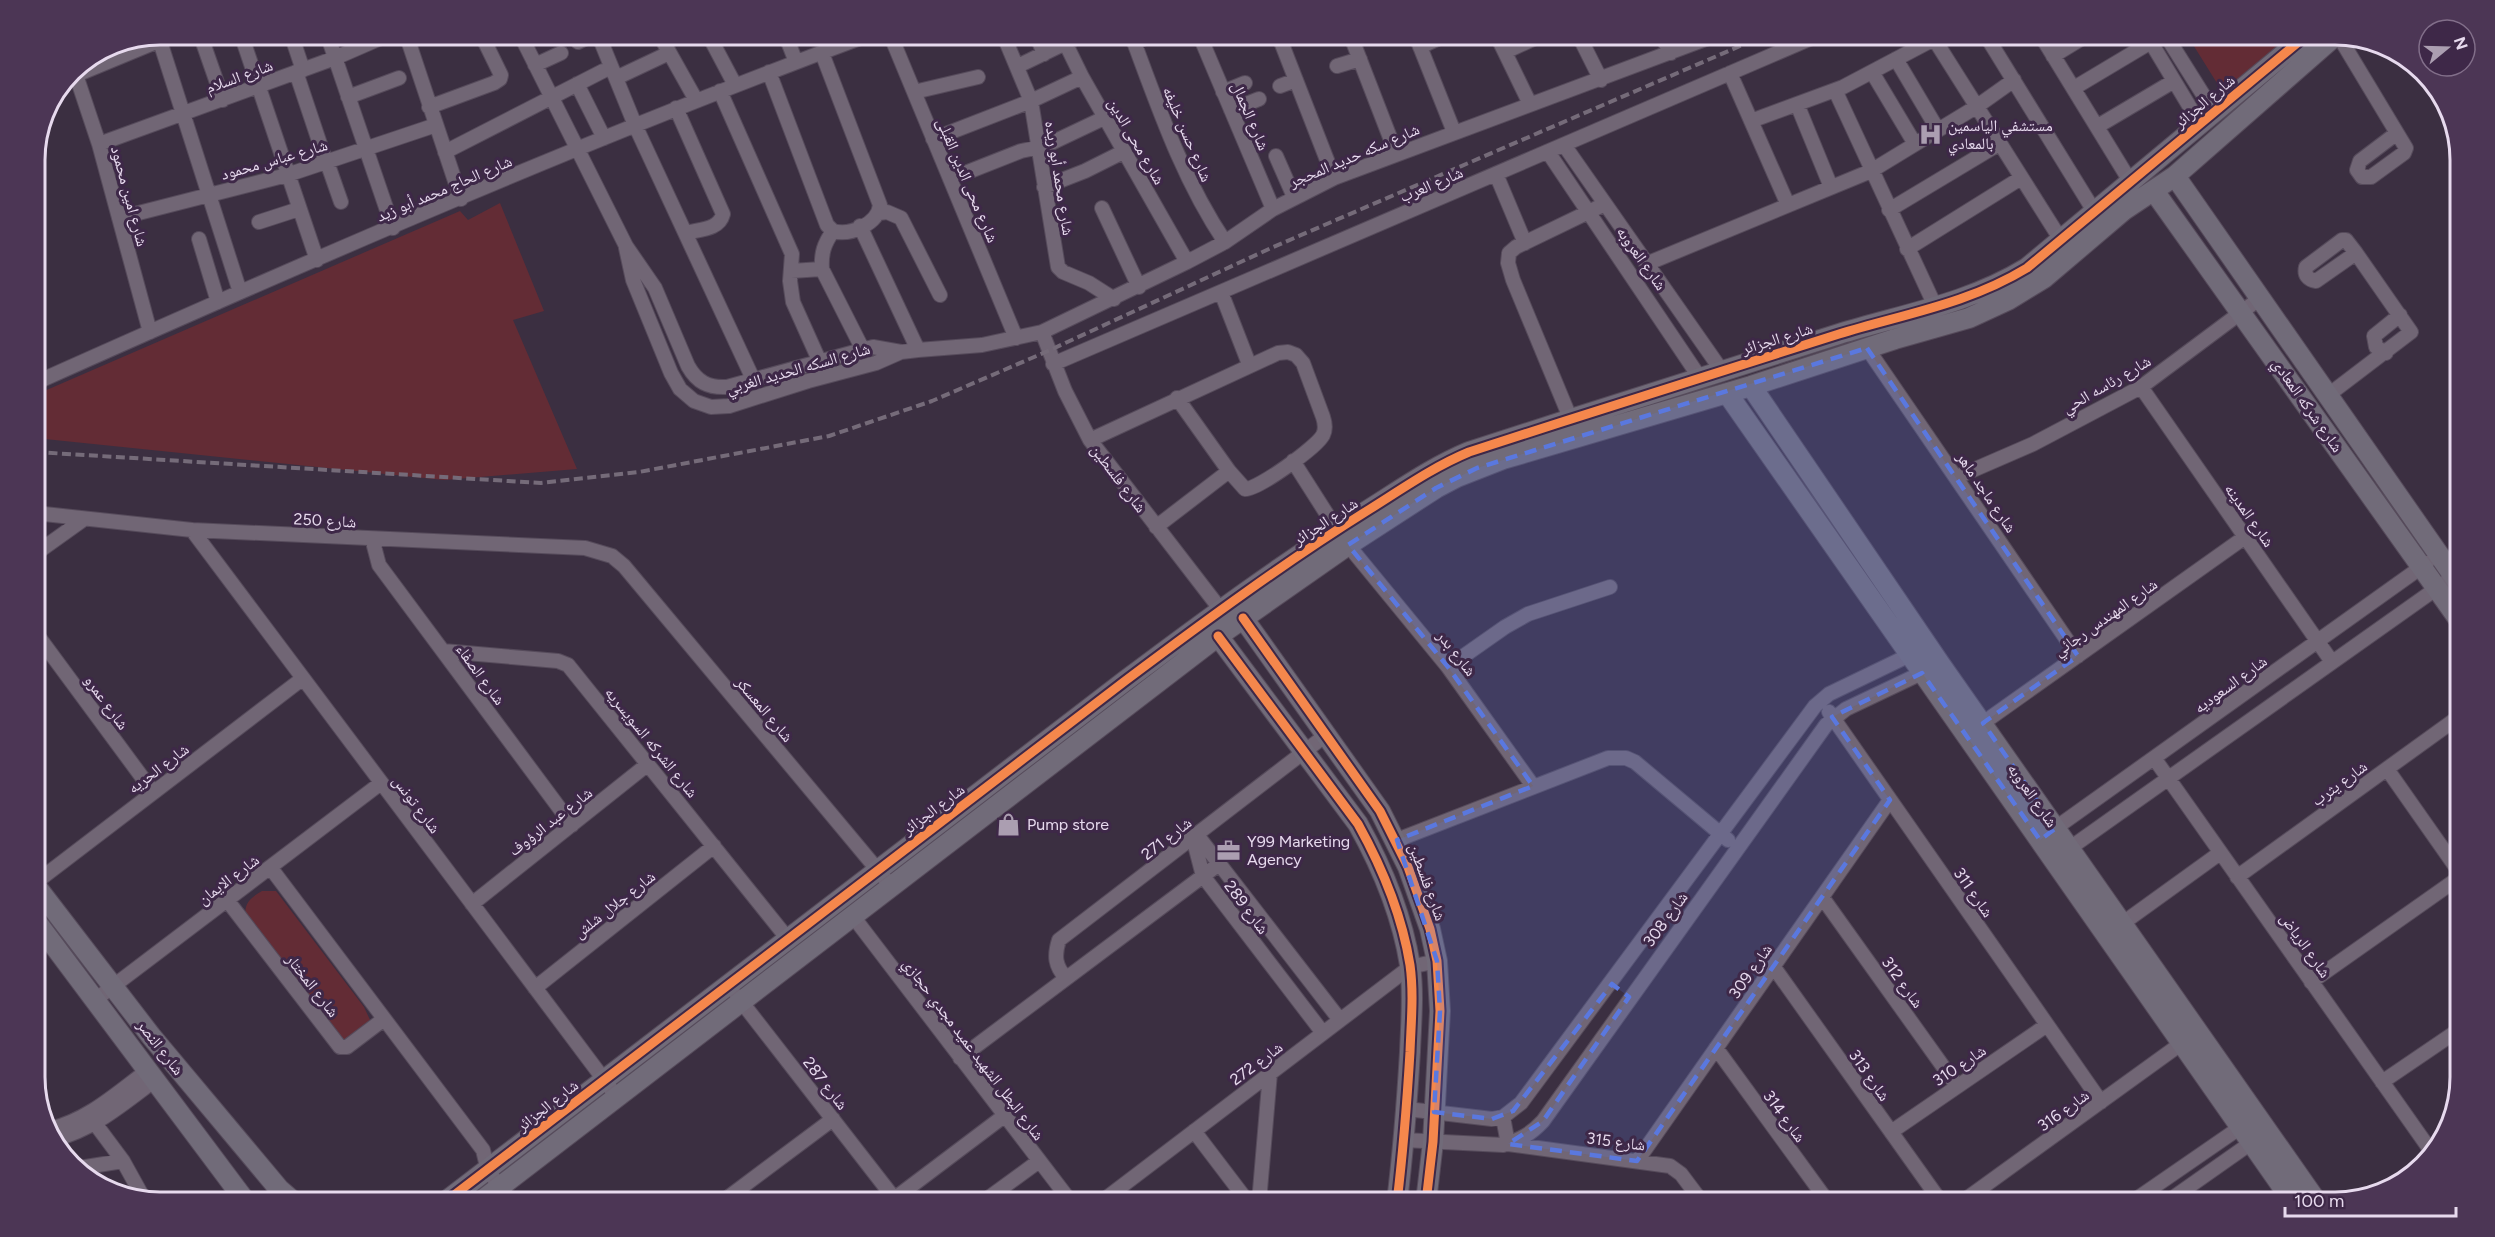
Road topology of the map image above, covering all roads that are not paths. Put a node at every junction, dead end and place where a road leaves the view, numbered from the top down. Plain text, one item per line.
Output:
1 (161, 45) edge
2 (204, 45) edge
3 (245, 45) edge
4 (294, 45) edge
5 (331, 45) edge
6 (356, 45) edge
7 (410, 45) edge
8 (486, 45) edge
9 (525, 45) edge
10 (601, 45) edge
11 (665, 45) edge
12 (714, 45) edge
13 (789, 45) edge
14 (842, 45) edge
15 (895, 45) edge
16 (1008, 45) edge
17 (1040, 45) edge
18 (1055, 45) edge
19 (1066, 45) edge
20 (1135, 45) edge
21 (1204, 45) edge
22 (1282, 45) edge
23 (1354, 45) edge
24 (1419, 45) edge
25 (1502, 45) edge
26 (1520, 45) edge
27 (1584, 45) edge
28 (1666, 45) edge
29 (1691, 45) edge
30 (1795, 45) edge
31 (1919, 45) edge
32 (1937, 45) edge
33 (1992, 45) edge
34 (2046, 45) edge
35 (2071, 45) edge
36 (2138, 45) edge
37 (2152, 45) edge
38 (2170, 45) edge
39 (2295, 45) edge
40 (2326, 45) edge
41 (2343, 46) edge
42 (136, 47) edge
43 (561, 52) dead end
44 (669, 52) junction
45 (1505, 52) junction
46 (822, 53) junction
47 (1671, 53) junction
48 (1044, 54) junction
49 (2053, 56) junction
50 (335, 58) junction
51 (1360, 59) junction
52 (1896, 59) junction
53 (99, 62) edge
54 (796, 62) junction
55 (535, 65) junction
56 (1018, 66) junction
57 (1337, 66) dead end
58 (300, 71) junction
59 (603, 71) dead end
60 (769, 72) junction
61 (1872, 72) junction
62 (1730, 73) junction
63 (978, 77) dead end
64 (1082, 77) junction
65 (399, 78) dead end
66 (616, 78) junction
67 (78, 80) edge
68 (1296, 80) junction
69 (1601, 80) junction
70 (2014, 80) junction
71 (2174, 81) junction
72 (1245, 83) dead end
73 (577, 84) junction
74 (735, 85) junction
75 (1280, 86) dead end
76 (258, 87) junction
77 (2074, 88) junction
78 (1834, 90) junction
79 (720, 91) junction
80 (914, 92) junction
81 (1223, 92) junction
82 (348, 97) junction
83 (551, 98) junction
84 (222, 99) junction
85 (1259, 99) dead end
86 (696, 100) junction
87 (1031, 101) junction
88 (1530, 104) junction
89 (1797, 104) junction
90 (429, 106) junction
91 (1976, 107) junction
92 (676, 108) junction
93 (1231, 110) junction
94 (184, 114) junction
95 (1104, 118) junction
96 (2207, 118) junction
97 (1751, 121) junction
98 (435, 125) junction
99 (635, 125) junction
100 (2098, 126) junction
101 (1938, 130) junction
102 (1454, 132) junction
103 (2397, 133) dead end
104 (604, 138) junction
105 (933, 139) junction
106 (99, 144) junction
107 (1915, 144) junction
108 (1999, 144) junction
109 (1564, 145) junction
110 (1037, 148) junction
111 (366, 149) junction
112 (576, 150) junction
113 (445, 152) junction
114 (1123, 152) junction
115 (1548, 152) junction
116 (1396, 153) junction
117 (1276, 156) dead end
118 (327, 162) junction
119 (1872, 171) junction
120 (1496, 174) junction
121 (287, 175) junction
122 (2175, 176) junction
123 (1334, 178) junction
124 (2020, 178) junction
125 (950, 179) junction
126 (2130, 181) junction
127 (1044, 187) junction
128 (1831, 188) junction
129 (2154, 191) junction
130 (210, 195) junction
131 (1294, 197) junction
132 (460, 199) junction
133 (341, 202) dead end
134 (1605, 204) junction
135 (1788, 205) junction
136 (1102, 208) dead end
137 (299, 209) junction
138 (1273, 209) junction
139 (1889, 210) junction
140 (2094, 211) junction
141 (879, 213) junction
142 (1587, 213) junction
143 (119, 218) junction
144 (259, 222) dead end
145 (860, 226) junction
146 (393, 228) junction
147 (833, 231) junction
148 (685, 233) junction
149 (199, 239) dead end
150 (2061, 240) junction
151 (1225, 242) junction
152 (1525, 243) junction
153 (626, 246) junction
154 (1907, 249) junction
155 (2356, 253) dead end
156 (317, 260) junction
157 (1187, 262) junction
158 (1646, 264) junction
159 (822, 268) junction
160 (791, 271) junction
161 (1139, 286) junction
162 (240, 292) junction
163 (1221, 292) junction
164 (940, 295) dead end
165 (1114, 299) junction
166 (2259, 299) junction
167 (218, 302) junction
168 (1935, 306) junction
169 (2242, 312) junction
170 (1908, 314) junction
171 (2400, 315) junction
172 (1886, 319) junction
173 (150, 332) junction
174 (1042, 332) junction
175 (1921, 332) junction
176 (1016, 338) junction
177 (1894, 339) junction
178 (1867, 348) junction
179 (863, 350) junction
180 (918, 350) junction
181 (902, 352) junction
182 (2386, 353) junction
183 (819, 360) junction
184 (1053, 363) junction
185 (1249, 364) junction
186 (1722, 371) junction
187 (45, 378) edge
188 (1700, 378) junction
189 (753, 379) junction
190 (1751, 386) junction
191 (2141, 387) junction
192 (1727, 393) junction
193 (2327, 396) junction
194 (1177, 398) junction
195 (1571, 420) junction
196 (1090, 440) junction
197 (1293, 461) junction
198 (1229, 471) junction
199 (1957, 477) junction
200 (45, 514) edge
201 (84, 519) junction
202 (1156, 527) junction
203 (192, 530) junction
204 (1343, 537) junction
205 (2245, 537) junction
206 (378, 539) junction
207 (45, 547) edge
208 (2439, 555) junction
209 (612, 556) joint
210 (2422, 567) junction
211 (2450, 571) edge
212 (2450, 583) edge
213 (1610, 587) dead end
214 (2437, 588) junction
215 (2450, 607) edge
216 (1221, 610) junction
217 (1243, 618) junction
218 (1218, 636) junction
219 (2318, 641) junction
220 (45, 646) edge
221 (1928, 646) junction
222 (443, 651) junction
223 (1910, 655) junction
224 (2078, 656) junction
225 (2332, 662) junction
226 (1940, 664) junction
227 (1448, 667) junction
228 (1922, 673) junction
229 (302, 679) junction
230 (1821, 700) junction
231 (1833, 718) junction
232 (1983, 723) junction
233 (2450, 723) edge
234 (1326, 735) junction
235 (1305, 751) junction
236 (1026, 757) junction
237 (2154, 758) junction
238 (648, 764) junction
239 (2387, 769) junction
240 (1039, 774) junction
241 (2168, 779) junction
242 (381, 783) junction
243 (1533, 786) junction
244 (153, 792) junction
245 (1890, 800) junction
246 (572, 825) junction
247 (2056, 828) junction
248 (926, 834) junction
249 (1197, 835) junction
250 (1721, 835) junction
251 (1397, 840) junction
252 (2040, 840) junction
253 (714, 846) junction
254 (1738, 846) junction
255 (2070, 848) junction
256 (940, 850) junction
257 (2220, 853) junction
258 (2054, 860) junction
259 (2450, 860) edge
260 (1219, 864) junction
261 (270, 867) junction
262 (878, 870) junction
263 (45, 876) edge
264 (1203, 876) junction
265 (2237, 877) junction
266 (2450, 882) edge
267 (1685, 884) junction
268 (891, 886) junction
269 (1418, 893) junction
270 (45, 897) edge
271 (1701, 897) junction
272 (1822, 897) junction
273 (227, 900) junction
274 (1394, 903) junction
275 (472, 904) junction
276 (852, 915) junction
277 (2123, 923) junction
278 (45, 933) edge
279 (788, 939) junction
280 (1636, 950) junction
281 (1437, 960) junction
282 (1654, 963) junction
283 (1773, 966) junction
284 (1410, 967) junction
285 (1066, 978) junction
286 (2311, 982) junction
287 (729, 984) junction
288 (113, 985) junction
289 (535, 988) junction
290 (95, 1000) junction
291 (742, 1003) junction
292 (384, 1019) junction
293 (1340, 1020) junction
294 (1583, 1023) junction
295 (2047, 1025) junction
296 (1323, 1034) junction
297 (1602, 1036) junction
298 (2450, 1036) edge
299 (2182, 1044) junction
300 (1716, 1048) junction
301 (960, 1058) junction
302 (1270, 1073) junction
303 (151, 1075) junction
304 (604, 1080) junction
305 (2382, 1082) junction
306 (1958, 1086) junction
307 (617, 1097) junction
308 (2101, 1102) junction
309 (1407, 1109) junction
310 (1434, 1112) junction
311 (1004, 1116) junction
312 (1503, 1117) junction
313 (92, 1119) junction
314 (832, 1119) junction
315 (57, 1127) edge
316 (2254, 1130) junction
317 (1194, 1131) junction
318 (1891, 1132) junction
319 (62, 1137) edge
320 (1404, 1140) junction
321 (1433, 1142) junction
322 (1508, 1143) junction
323 (2427, 1146) edge
324 (123, 1161) junction
325 (1039, 1161) junction
326 (1637, 1161) junction
327 (88, 1167) edge
328 (488, 1171) junction
329 (500, 1186) junction
330 (139, 1190) edge
331 (238, 1192) edge
332 (281, 1192) edge
333 (460, 1192) edge
334 (493, 1192) edge
335 (504, 1192) edge
336 (736, 1192) edge
337 (889, 1192) edge
338 (907, 1192) edge
339 (998, 1192) edge
340 (1063, 1192) edge
341 (1115, 1192) edge
342 (1240, 1192) edge
343 (1260, 1192) edge
344 (1398, 1192) edge
345 (1427, 1192) edge
346 (1694, 1192) edge
347 (1820, 1192) edge
348 (1933, 1192) edge
349 (1977, 1192) edge
350 (2150, 1192) edge
351 (2180, 1192) edge
352 (2287, 1192) edge
353 (2308, 1192) edge

1 - 94 street
2 - 84 street
3 - 76 street
4 - 58 street
5 - 50 street
6 - 50 street, شارع السلام
7 - 90 street
8 - 90 street
9 - 55 street, شارع السكه الحديد الغربي
10 - 66 street
11 - 44 street
12 - 74 street
13 - 54 street
14 - 46 street, شارع الحاج محمد أبو زيد
15 - 80 street, شارع محى الدين القبلى
16 - 56 street, شارع محمد أبو ريده
17 - 48 street
18 - 48 street
19 - 64 street, شارع محى الدين
20 - 151 street, شارع حسن خليفه
21 - 81 street, شارع الجمال
22 - 68 street
23 - 51 street
24 - 102 street
25 - 45 street
26 - 45 street
27 - 69 street
28 - 47 street
29 - 47 street, شارع سكه حديد المحجر
30 - 62 street, شارع العرب
31 - 52 street
32 - 91 street
33 - 70 street
34 - 49 street
35 - 49 street
36 - 77 street
37 - 71 street
38 - 96 street
39 - 96 street, شارع الجزائر
40 - 122 street, شارع الجزائر
41 - 103 street
42 - 53 street
43 - 55 street
44 - 66 street
44 - 86 street
45 - 88 street
46 - 54 street, شارع الحاج محمد أبو زيد
46 - 141 street
47 - 69 street, شارع سكه حديد المحجر
48 - 56 street
49 - 77 street
50 - 58 street, شارع السلام
50 - 82 street
51 - 57 street
51 - 116 street
52 - 61 street
52 - 101 street
54 - 60 street, شارع الحاج محمد أبو زيد
55 - 83 street, شارع السكه الحديد الغربي
56 - 87 street, شارع محمد أبو ريده
58 - 76 street, شارع السلام
58 - 118 street
59 - 73 street
60 - 74 street, شارع الحاج محمد أبو زيد
60 - 147 street
61 - 78 street
61 - 107 street
62 - 97 street
62 - 109 street, شارع العرب
63 - 80 street
64 - 87 street
64 - 95 street, شارع محى الدين
65 - 82 street
66 - 99 street
67 - 106 street, شارع امين محمود
68 - 75 street
68 - 123 street
69 - 88 street, شارع سكه حديد المحجر
70 - 91 street
70 - 140 street
71 - 96 street
71 - 100 street
72 - 81 street
73 - 83 street
73 - 104 street
74 - 79 street, شارع الحاج محمد أبو زيد
76 - 84 street, شارع السلام
76 - 121 street
77 - 100 street
78 - 89 street
78 - 119 street
79 - 86 street, شارع الحاج محمد أبو زيد
79 - 160 street
80 - 105 street, شارع محى الدين القبلى
81 - 93 street, شارع الجمال
82 - 111 street
83 - 112 street, شارع السكه الحديد الغربي
83 - 113 street
84 - 94 street, شارع السلام
85 - 93 street
86 - 92 street, شارع الحاج محمد أبو زيد
87 - 105 street
87 - 110 street, شارع محمد أبو ريده
88 - 102 street, شارع سكه حديد المحجر
89 - 97 street
89 - 128 street
90 - 98 street
91 - 101 street
91 - 108 street
92 - 99 street, شارع الحاج محمد أبو زيد
92 - 148 street
93 - 138 street, شارع الجمال
94 - 106 street, شارع السلام
94 - 130 street
95 - 110 street
95 - 114 street, شارع محى الدين
96 - 126 street, شارع الجزائر
97 - 135 street
98 - 111 street, شارع عباس محمود
98 - 113 street
99 - 104 street, شارع الحاج محمد أبو زيد
99 - 148 street
100 - 126 street
101 - 107 street
102 - 116 street, شارع سكه حديد المحجر
104 - 112 street, شارع الحاج محمد أبو زيد
105 - 125 street, شارع محى الدين القبلى
106 - 143 street, شارع امين محمود
107 - 119 street
108 - 124 street
108 - 139 street
109 - 115 street, شارع العرب
109 - 134 street, شارع العروبه
110 - 125 street
110 - 127 street, شارع محمد أبو ريده
111 - 118 street, شارع عباس محمود
111 - 146 street
112 - 132 street, شارع الحاج محمد أبو زيد
112 - 153 street, شارع السكه الحديد الغربي
113 - 132 street
114 - 127 street
114 - 157 street, شارع محى الدين
115 - 120 street, شارع العرب
115 - 142 street, شارع العروبه
116 - 123 street, شارع سكه حديد المحجر
117 - 131 street
118 - 121 street, شارع عباس محمود
118 - 133 street
119 - 128 street
119 - 139 street
120 - 152 street
120 - 163 street, شارع العرب
121 - 130 street, شارع عباس محمود
121 - 137 street
122 - 129 street, شارع الجزائر
122 - 166 street, شارع شركه المعادي
123 - 131 street, شارع سكه حديد المحجر
124 - 150 street
124 - 154 street
125 - 176 street, شارع محى الدين القبلى
126 - 140 street, شارع الجزائر
127 - 165 street, شارع محمد أبو ريده
128 - 135 street
129 - 169 street, شارع شركه المعادي
129 - 175 street, شارع الجزائر
130 - 143 street, شارع عباس محمود
130 - 162 street
131 - 138 street, شارع سكه حديد المحجر
132 - 146 street, شارع الحاج محمد أبو زيد
134 - 142 street
134 - 158 street, شارع العروبه
135 - 158 street
136 - 161 street
137 - 144 street
137 - 156 street
138 - 151 street, شارع سكه حديد المحجر
139 - 154 street
140 - 150 street, شارع الجزائر
141 - 145 street
141 - 164 street
142 - 152 street
142 - 188 street, شارع العروبه
143 - 173 street, شارع امين محمود
145 - 147 street
145 - 180 street
146 - 156 street, شارع الحاج محمد أبو زيد
147 - 159 street
148 - 189 street
149 - 167 street
150 - 168 street, شارع الجزائر
151 - 157 street, شارع سكه حديد المحجر
152 - 195 street
153 - 181 street, شارع السكه الحديد الغربي
153 - 189 street, شارع السكه الحديد الغربي
154 - 168 street
155 - 171 street
156 - 162 street, شارع الحاج محمد أبو زيد
157 - 161 street, شارع سكه حديد المحجر
158 - 186 street, شارع العروبه
159 - 160 street
159 - 179 street
160 - 183 street
161 - 165 street, شارع سكه حديد المحجر
162 - 167 street, شارع الحاج محمد أبو زيد
163 - 184 street, شارع العرب
163 - 185 street
165 - 174 street, شارع سكه حديد المحجر
166 - 169 street, شارع رئاسه الحي
166 - 193 street, شارع شركه المعادي
167 - 173 street, شارع الحاج محمد أبو زيد
168 - 170 street, شارع الجزائر
169 - 191 street, شارع رئاسه الحي
169 - 210 street, شارع شركه المعادي
170 - 172 street, شارع الجزائر
170 - 175 street
171 - 182 street
171 - 182 street
172 - 177 street
172 - 186 street, شارع الجزائر
173 - 187 street, شارع الحاج محمد أبو زيد
174 - 176 street, شارع سكه حديد المحجر
174 - 184 street, شارع فلسطين
175 - 177 street, شارع الجزائر
176 - 180 street, شارع السكه الحديد الغربي
177 - 178 street, شارع الجزائر
178 - 190 street, شارع الجزائر
178 - 199 street, شارع ماجد ماهر
179 - 181 street, شارع السكه الحديد الغربي
179 - 183 street, شارع السكه الحديد الغربي
180 - 181 street, شارع السكه الحديد الغربي
182 - 193 street
183 - 189 street, شارع السكه الحديد الغربي
184 - 196 street, شارع فلسطين
185 - 194 street
185 - 197 street
186 - 188 street, شارع الجزائر
188 - 195 street, شارع الجزائر
190 - 192 street, شارع الجزائر
190 - 221 street, شارع العروبه
191 - 199 street, شارع رئاسه الحي
191 - 205 street, شارع المدينه
192 - 204 street, شارع الجزائر
192 - 223 street, شارع العروبه
193 - 208 street, شارع شركه المعادي
194 - 196 street
194 - 198 street
195 - 204 street, شارع الجزائر
196 - 202 street, شارع فلسطين
197 - 198 street
197 - 204 street, شارع بدر
198 - 202 street
199 - 224 street, شارع ماجد ماهر
200 - 201 street, شارع 250
201 - 203 street, شارع 250
201 - 207 street
202 - 216 street, شارع فلسطين
203 - 206 street, شارع 250
203 - 229 street, شارع تونس
204 - 216 street, شارع الجزائر
204 - 217 street, شارع الجزائر
204 - 227 street, شارع بدر
205 - 219 street, شارع المدينه
205 - 224 street, شارع المهندس رجائي
206 - 209 street, شارع 250
206 - 222 street, شارع الصفاء
208 - 210 street, شارع السعوديه
208 - 211 street, شارع شركه المعادي
209 - 262 street, شارع المعسكر
210 - 214 street, شارع شركه المعادي
210 - 219 street, شارع السعوديه
212 - 214 street
213 - 227 street
214 - 215 street, شارع شركه المعادي
214 - 225 street
216 - 236 street, شارع الجزائر
217 - 218 street, شارع الجزائر
217 - 234 street, شارع فلسطين
218 - 235 street
218 - 240 street, شارع الجزائر
219 - 225 street, شارع المدينه
219 - 237 street, شارع السعوديه
220 - 244 street, شارع عمرو
221 - 223 street, شارع 308
221 - 226 street, شارع العروبه
222 - 238 street, شارع الشركه السويسريه
222 - 246 street, شارع الصفاء
223 - 228 street, شارع العروبه
223 - 230 street, شارع 308
224 - 232 street, شارع المهندس رجائي
225 - 241 street
226 - 228 street, شارع 308
226 - 232 street, شارع العروبه
227 - 243 street, شارع بدر
228 - 231 street, شارع 308
228 - 252 street, شارع العروبه
229 - 242 street, شارع تونس
229 - 244 street, شارع الحريه
230 - 231 street, شارع 311
230 - 250 street, شارع 308
231 - 245 street, شارع 311
231 - 254 street, شارع 308
232 - 247 street, شارع العروبه
233 - 239 street, شارع يثرب
234 - 235 street, شارع 271
234 - 251 street, شارع فلسطين
235 - 249 street, شارع 271
235 - 274 street
236 - 240 street
236 - 248 street, شارع الجزائر
237 - 241 street, شارع الرياض
237 - 247 street, شارع السعوديه
238 - 246 street, شارع عبد الرؤوف
238 - 253 street, شارع الشركه السويسريه
239 - 259 street
239 - 265 street, شارع يثرب
240 - 256 street, شارع الجزائر
241 - 255 street
241 - 257 street, شارع الرياض
242 - 261 street, شارع الايمان
242 - 275 street, شارع تونس
243 - 250 street
243 - 251 street
244 - 263 street, شارع الحريه
245 - 272 street, شارع 309
245 - 295 street, شارع 311
246 - 275 street, شارع عبد الرؤوف
247 - 252 street, شارع السعوديه
247 - 255 street, شارع العروبه
248 - 256 street
248 - 262 street, شارع الجزائر
249 - 260 street, شارع 289
249 - 264 street, شارع 289
249 - 285 street, شارع 271
250 - 254 street
250 - 267 street, شارع 308
251 - 269 street, شارع فلسطين
252 - 258 street, شارع العروبه
253 - 279 street, شارع الشركه السويسريه
253 - 289 street, شارع جلال شلش
254 - 271 street, شارع 308
255 - 258 street
255 - 277 street, شارع العروبه
256 - 268 street, شارع الجزائر
257 - 265 street, شارع الرياض
257 - 277 street
258 - 299 street, شارع العروبه
260 - 264 street
260 - 293 street, شارع 289
261 - 273 street, شارع الايمان
261 - 292 street
262 - 268 street, شارع المعسكر
262 - 279 street, شارع الجزائر
264 - 285 street
264 - 296 street, شارع 289
265 - 286 street, شارع الرياض
266 - 286 street
267 - 271 street
267 - 280 street, شارع 308
268 - 276 street, شارع الجزائر
269 - 274 street
269 - 281 street, شارع فلسطين
270 - 288 street, شارع النصر
271 - 282 street, شارع 308
272 - 283 street, شارع 309
272 - 306 street, شارع 312
273 - 288 street, شارع الايمان
273 - 292 street, شارع المختار
274 - 284 street
275 - 289 street, شارع تونس
276 - 291 street, شارع الجزائر
276 - 301 street, شارع البطل الشهيد عميد مجدي حجازي
277 - 316 street, شارع العروبه
278 - 290 street, شارع النصر
279 - 287 street, شارع الجزائر
280 - 282 street
280 - 294 street, شارع 308
281 - 284 street, شارع 272
281 - 310 street, شارع فلسطين
282 - 297 street, شارع 308
283 - 300 street, شارع 309
283 - 318 street, شارع 313
284 - 293 street, شارع 272
284 - 309 street
285 - 301 street
286 - 305 street, شارع الرياض
287 - 291 street, شارع 287
287 - 304 street, شارع الجزائر
288 - 290 street, شارع الايمان
288 - 332 street, شارع النصر
289 - 304 street, شارع تونس
290 - 303 street, شارع النصر
291 - 307 street, شارع الجزائر
291 - 314 street, شارع 287
292 - 328 street
293 - 296 street, شارع 272
294 - 297 street
294 - 312 street, شارع 308
295 - 306 street, شارع 310
295 - 308 street, شارع 311
296 - 302 street, شارع 272
297 - 322 street, شارع 308
298 - 305 street
299 - 308 street, شارع 316
299 - 316 street, شارع العروبه
300 - 326 street, شارع 309
300 - 347 street, شارع 314
301 - 311 street, شارع البطل الشهيد عميد مجدي حجازي
302 - 317 street, شارع 272
302 - 343 street
303 - 313 street
303 - 331 street, شارع النصر
304 - 307 street, شارع تونس
304 - 328 street, شارع الجزائر
305 - 323 street, شارع الرياض
306 - 318 street, شارع 310
307 - 329 street, شارع الجزائر
308 - 349 street, شارع 316
309 - 310 street
309 - 320 street
310 - 312 street
310 - 321 street, شارع فلسطين
311 - 325 street, شارع البطل الشهيد عميد مجدي حجازي
311 - 338 street
312 - 322 street
313 - 315 street
313 - 319 street
313 - 324 street
314 - 336 street
314 - 337 street, شارع 287
316 - 350 street
316 - 351 street
316 - 352 street, شارع العروبه
316 - 353 street, شارع العروبه
317 - 341 street, شارع 272
317 - 342 street
318 - 348 street, شارع 313
320 - 321 street, شارع 308
320 - 344 street
321 - 322 street, شارع 308
321 - 345 street, شارع فلسطين
322 - 326 street, شارع 315
324 - 327 street
324 - 330 street
325 - 339 street
325 - 340 street, شارع البطل الشهيد عميد مجدي حجازي
326 - 346 street, شارع 315
328 - 329 street
328 - 333 street, شارع الجزائر
329 - 334 street, شارع الجزائر
329 - 335 street

